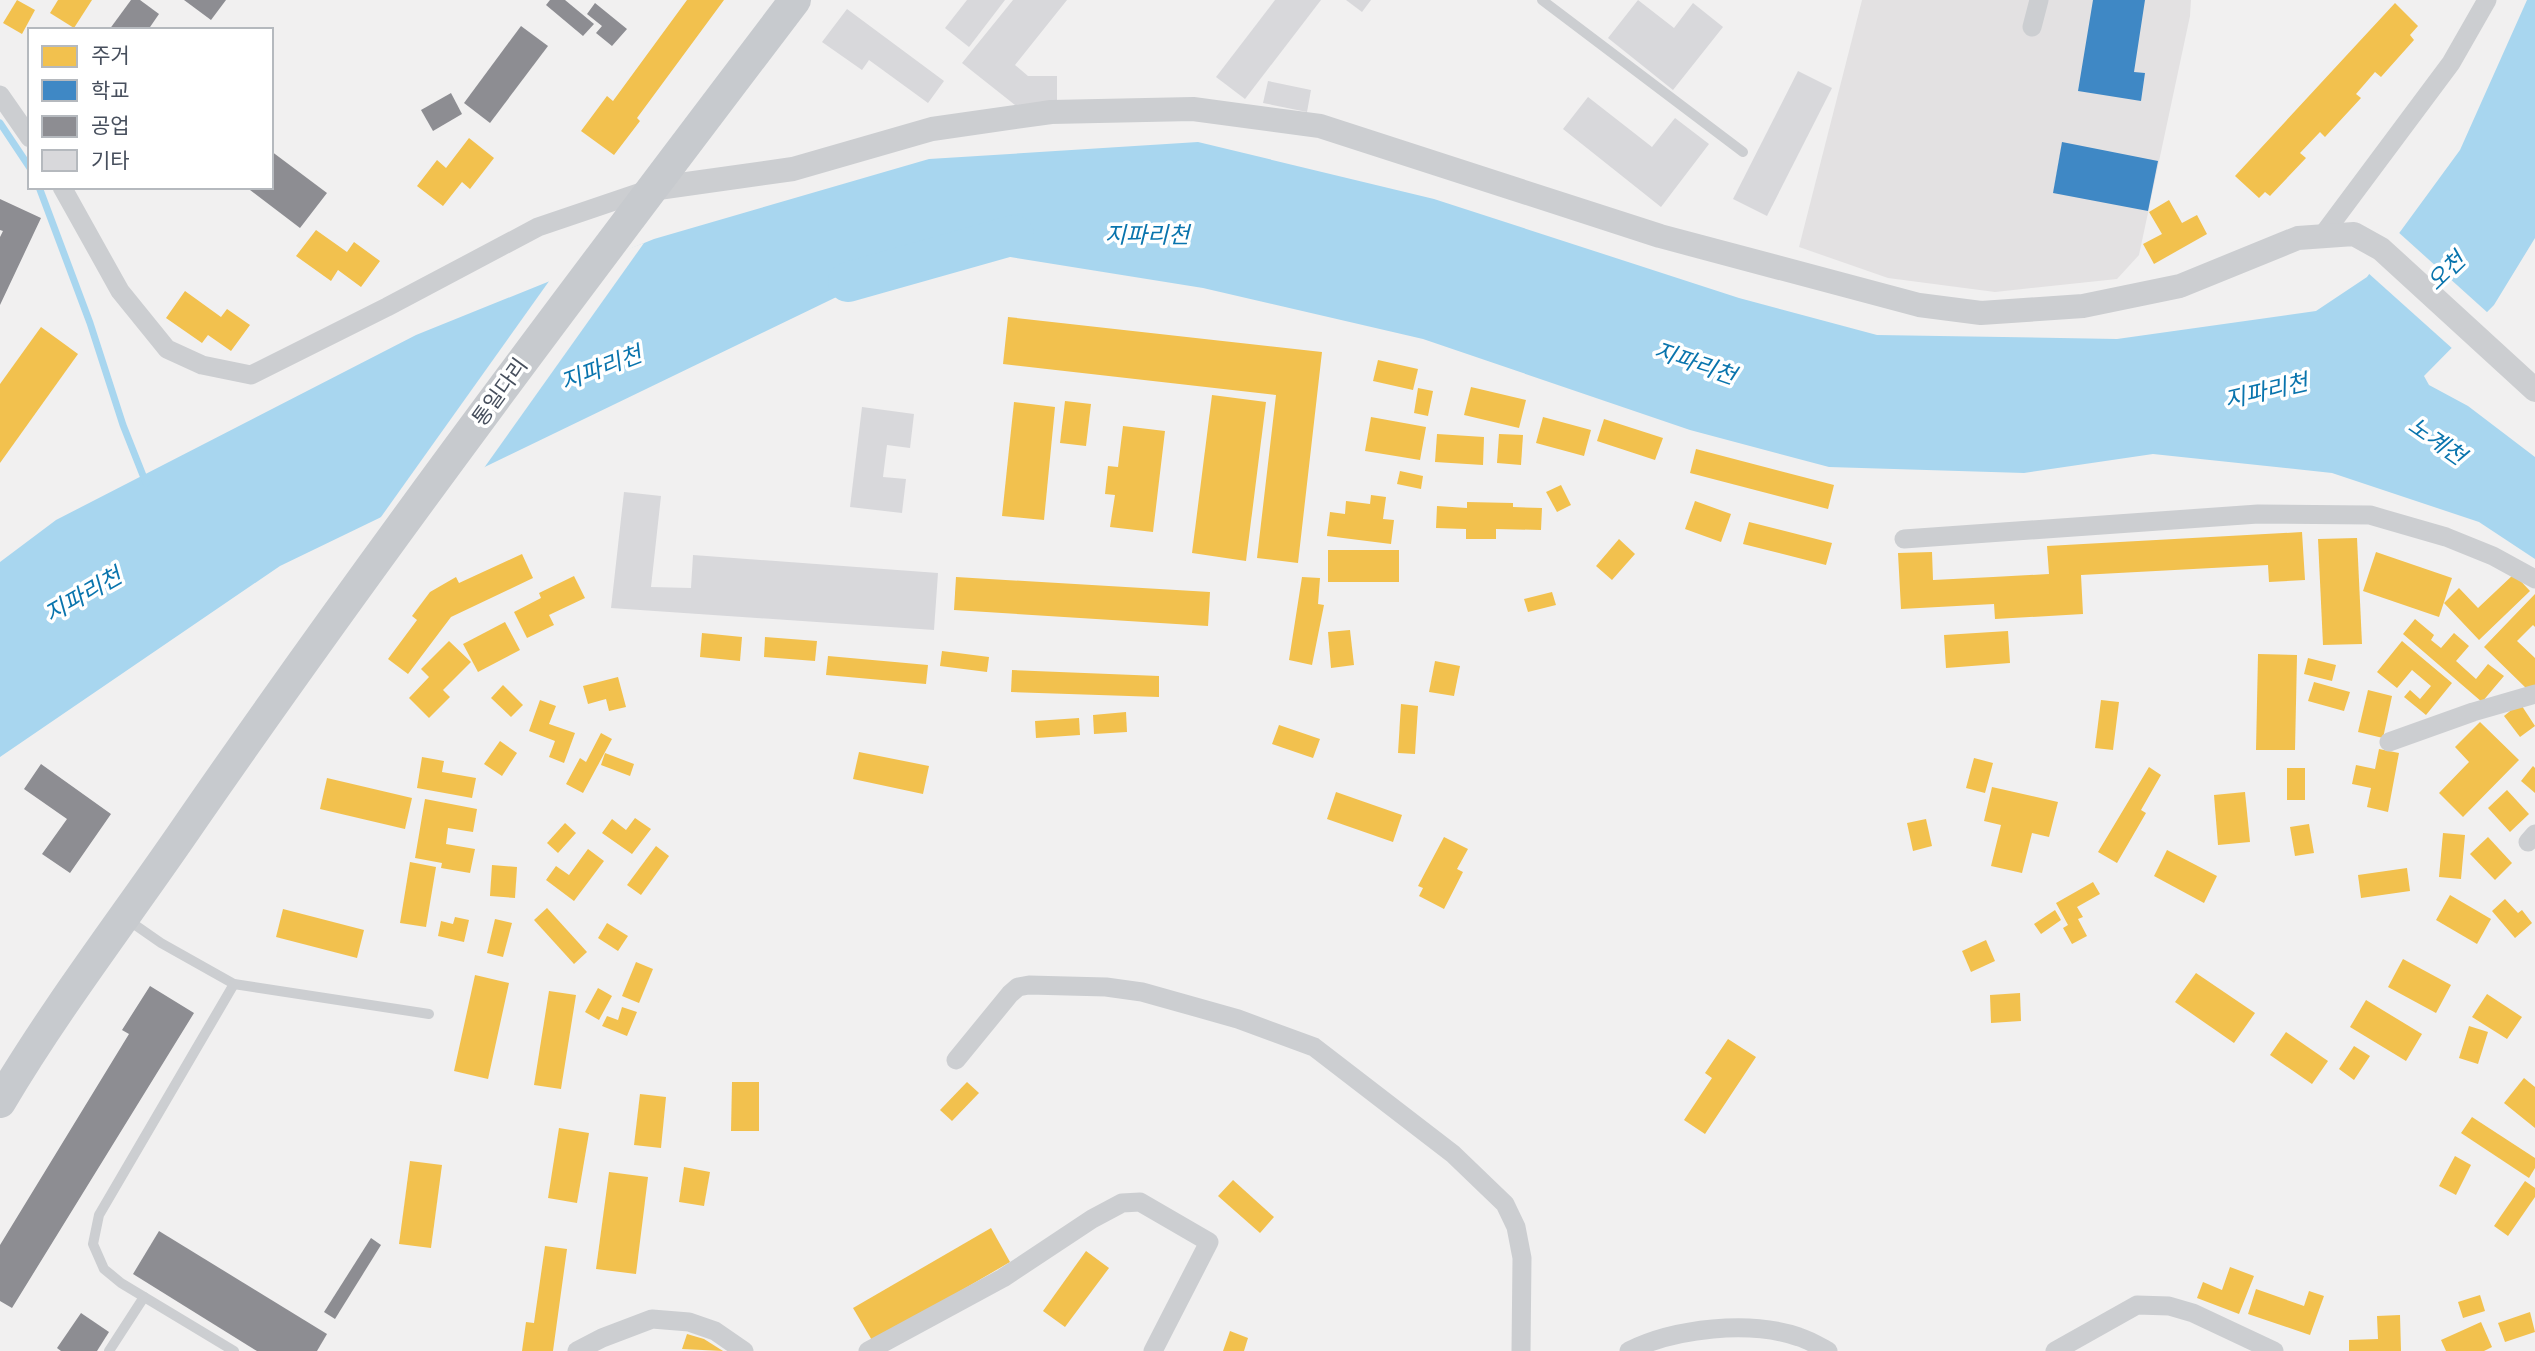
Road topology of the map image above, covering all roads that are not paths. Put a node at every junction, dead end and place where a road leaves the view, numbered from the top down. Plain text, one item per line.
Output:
1 (795, 0) edge
2 (1542, 0) edge
3 (2039, 0) edge
4 (2487, 0) edge
5 (2032, 27) dead end
6 (0, 95) edge
7 (28, 135) edge
8 (1743, 152) dead end
9 (63, 189) edge
10 (651, 189) junction
11 (2322, 236) junction
12 (2535, 390) edge
13 (1904, 538) dead end
14 (2535, 579) edge
15 (2535, 694) edge
16 (2389, 743) dead end
17 (125, 918) junction
18 (234, 984) junction
19 (429, 1014) dead end
20 (956, 1060) dead end
21 (0, 1102) edge
22 (144, 1297) junction
23 (109, 1351) edge
24 (234, 1351) edge
25 (577, 1351) edge
26 (744, 1351) edge
27 (868, 1351) edge
28 (1153, 1351) edge
29 (1521, 1351) edge
30 (1629, 1351) edge
31 (1828, 1351) edge
32 (2054, 1351) edge
33 (2274, 1351) edge

1 - 10 main road, 통일다리
2 - 8 lane
3 - 5 street
4 - 11 street
6 - 7 street
9 - 10 street
10 - 11 street
10 - 17 main road, 통일다리
11 - 12 street
13 - 14 street
15 - 16 street
17 - 18 lane
17 - 21 main road, 통일다리
18 - 19 lane
18 - 22 lane
20 - 29 street
22 - 23 lane
22 - 24 lane
25 - 26 street
27 - 28 street
30 - 31 street
32 - 33 street

